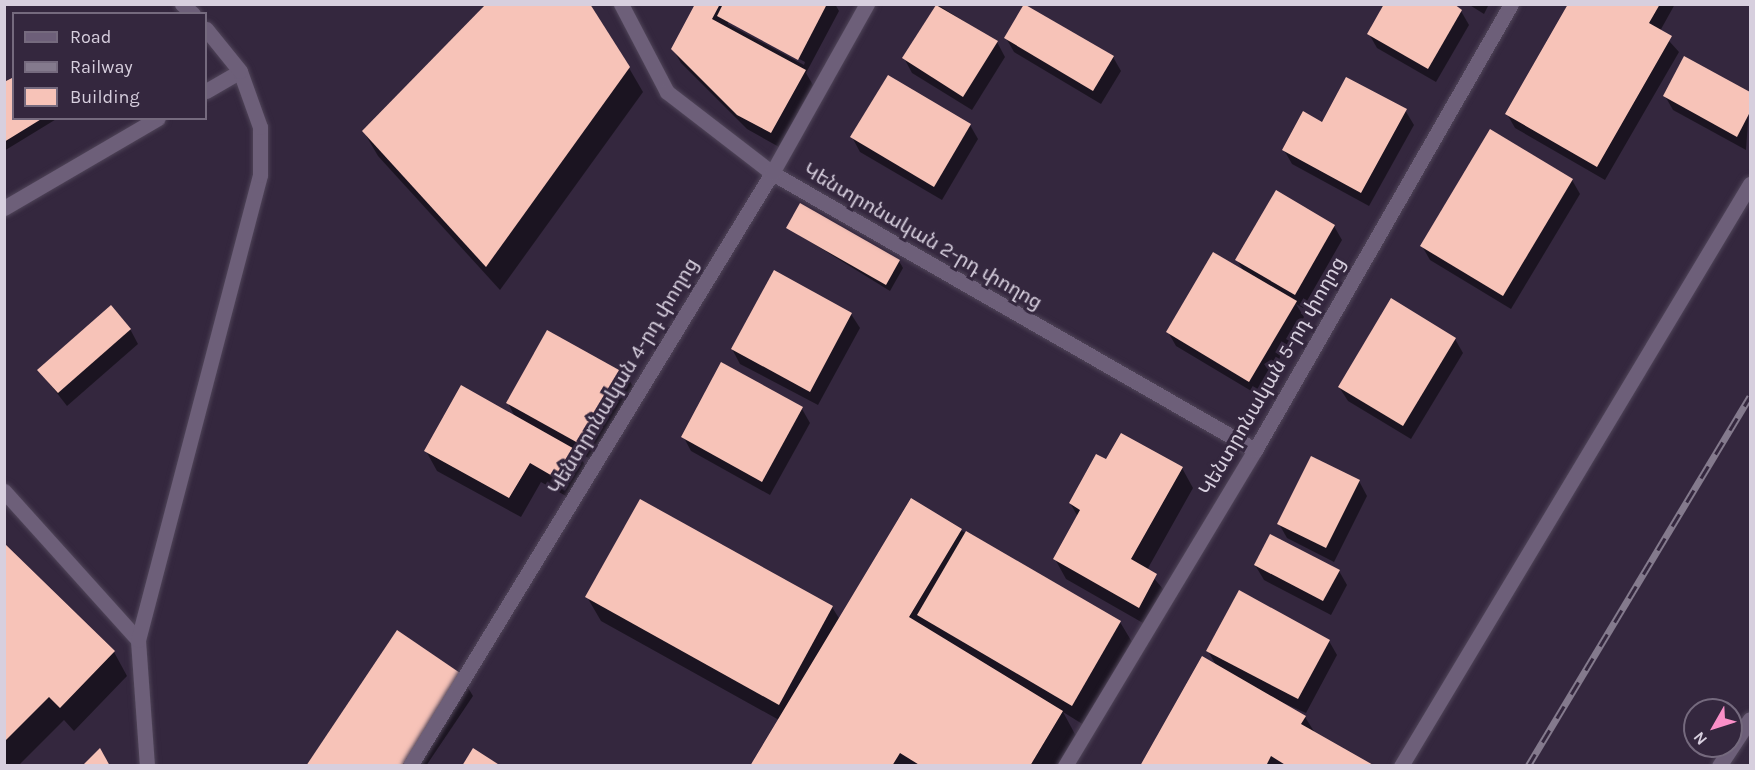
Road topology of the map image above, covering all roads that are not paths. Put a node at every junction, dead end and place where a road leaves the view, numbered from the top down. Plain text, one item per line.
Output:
1 (621, 4) edge
2 (867, 4) edge
3 (1511, 4) edge
4 (207, 30) edge
5 (240, 71) junction
6 (207, 90) edge
7 (155, 120) edge
8 (772, 173) junction
9 (1750, 184) edge
10 (4, 208) edge
11 (1255, 450) junction
12 (4, 491) edge
13 (138, 640) junction
14 (1750, 719) edge
15 (147, 765) edge
16 (410, 765) edge
17 (1065, 765) edge
18 (1401, 765) edge
19 (1719, 765) edge

1 - 8 street, Կենտրոնական 2-րդ փողոց
2 - 8 street, Կենտրոնական 4-րդ փողոց
3 - 11 street, Կենտրոնական 5-րդ փողոց
4 - 5 street
5 - 6 street
5 - 13 street
7 - 10 street
8 - 11 street, Կենտրոնական 2-րդ փողոց
8 - 16 street, Կենտրոնական 4-րդ փողոց
9 - 18 street
11 - 17 street, Կենտրոնական 5-րդ փողոց
12 - 13 street
13 - 15 street
14 - 19 street

